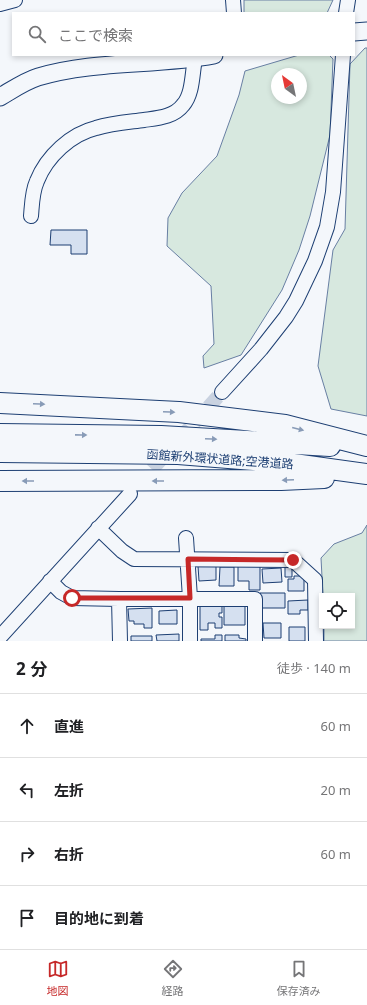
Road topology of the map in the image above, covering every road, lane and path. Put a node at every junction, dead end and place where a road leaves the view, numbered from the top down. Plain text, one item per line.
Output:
1 (15, 0) edge
2 (233, 0) edge
3 (348, 0) edge
4 (0, 4) edge
5 (234, 12) edge
6 (346, 12) edge
7 (367, 31) edge
8 (355, 32) edge
9 (209, 56) edge
10 (343, 56) edge
11 (195, 59) junction
12 (0, 96) edge
13 (31, 216) dead end
14 (222, 392) tunnel mouth
15 (0, 403) edge
16 (0, 434) edge
17 (331, 442) junction
18 (367, 448) edge
19 (0, 452) edge
20 (326, 473) junction
21 (367, 475) edge
22 (0, 481) edge
23 (130, 494) tunnel mouth
24 (98, 528) junction
25 (186, 538) dead end
26 (188, 559) junction
27 (50, 581) junction
28 (190, 598) junction
29 (119, 599) junction
30 (0, 637) edge
31 (120, 641) edge
32 (190, 641) edge
33 (254, 641) edge
34 (316, 641) edge

1 - 4 street
2 - 5 street
3 - 6 street
7 - 8 main road
9 - 11 main road
10 - 14 street
11 - 12 main road
11 - 13 street
15 -> 17 highway
16 -> 17 highway, 函館新外環状道路;空港道路
17 - 18 highway
19 - 20 highway, 函館新外環状道路;空港道路
20 - 21 highway
20 -> 22 highway
23 - 24 street
24 - 26 street
24 - 27 street
25 - 26 street
26 - 28 street
26 - 34 street
27 - 29 street
27 - 30 street
28 - 29 street
28 - 32 street
28 - 33 street
29 - 31 street

